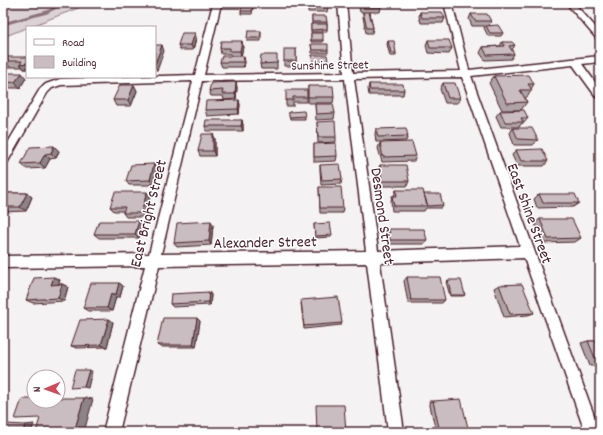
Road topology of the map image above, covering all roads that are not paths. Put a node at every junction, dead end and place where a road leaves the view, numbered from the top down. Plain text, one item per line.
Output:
1 (220, 3) edge
2 (342, 3) edge
3 (448, 3) edge
4 (570, 3) edge
5 (600, 37) edge
6 (600, 59) edge
7 (576, 62) junction
8 (466, 74) junction
9 (349, 76) junction
10 (199, 78) junction
11 (600, 96) edge
12 (3, 160) edge
13 (528, 252) junction
14 (373, 256) junction
15 (154, 259) junction
16 (3, 262) edge
17 (111, 432) edge
18 (396, 432) edge
19 (593, 432) edge

1 - 10 street, East Bright Street
2 - 9 street, Desmond Street
3 - 8 street, East Shine Street
4 - 5 street
6 - 7 street, Sunshine Street
7 - 8 street, Sunshine Street
7 - 11 street
8 - 9 street, Sunshine Street
8 - 13 street, East Shine Street
9 - 10 street, Sunshine Street
9 - 14 street, Desmond Street
10 - 12 street, Sunshine Street
10 - 15 street, East Bright Street
13 - 14 street, Alexander Street
13 - 19 street, East Shine Street
14 - 15 street, Alexander Street
14 - 18 street, Desmond Street
15 - 16 street, Alexander Street
15 - 17 street, East Bright Street

